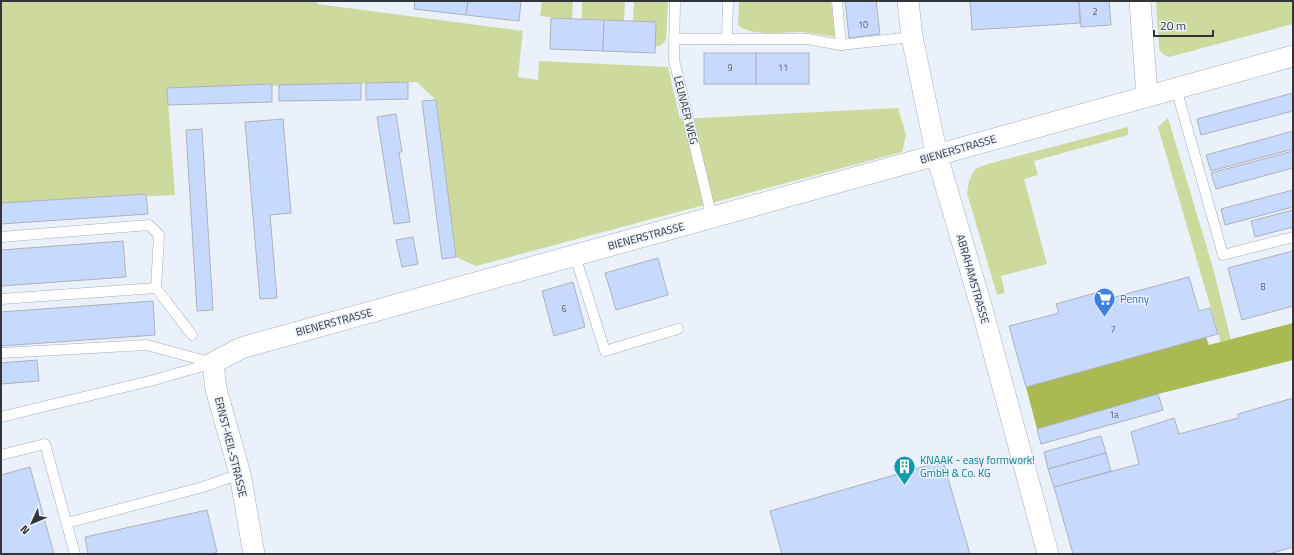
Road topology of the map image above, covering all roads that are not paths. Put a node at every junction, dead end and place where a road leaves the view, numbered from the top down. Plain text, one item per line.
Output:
1 (675, 1) edge
2 (728, 1) edge
3 (837, 1) edge
4 (908, 1) edge
5 (1140, 1) edge
6 (912, 37) junction
7 (674, 39) junction
8 (727, 39) junction
9 (841, 45) junction
10 (1293, 56) edge
11 (1176, 88) junction
12 (1147, 95) junction
13 (937, 156) junction
14 (712, 218) junction
15 (1, 237) edge
16 (1293, 237) edge
17 (575, 256) junction
18 (156, 288) junction
19 (1, 299) edge
20 (678, 329) dead end
21 (192, 335) dead end
22 (1, 353) edge
23 (213, 363) junction
24 (1, 417) edge
25 (1, 455) edge
26 (240, 474) junction
27 (67, 523) junction
28 (75, 554) edge
29 (254, 554) edge
30 (1048, 554) edge

1 - 7 lane, LEUNAER WEG
2 - 8 lane
3 - 9 lane
4 - 6 street, ABRAHAMSTRASSE
5 - 12 street
6 - 9 lane
6 - 13 street, ABRAHAMSTRASSE
7 - 8 lane
7 - 14 lane, LEUNAER WEG
8 - 9 lane
10 - 11 street, BIENERSTRASSE
11 - 12 street, BIENERSTRASSE
11 - 16 lane
12 - 13 street, BIENERSTRASSE
13 - 14 street, BIENERSTRASSE
13 - 30 street, ABRAHAMSTRASSE
14 - 17 street, BIENERSTRASSE
15 - 18 lane
17 - 20 lane
17 - 23 street, BIENERSTRASSE
18 - 19 lane
18 - 21 lane
22 - 23 lane
23 - 24 lane, BIENERSTRASSE
23 - 26 street, ERNST-KEIL-STRASSE
25 - 27 lane
26 - 27 lane
26 - 29 street, ERNST-KEIL-STRASSE
27 - 28 lane

